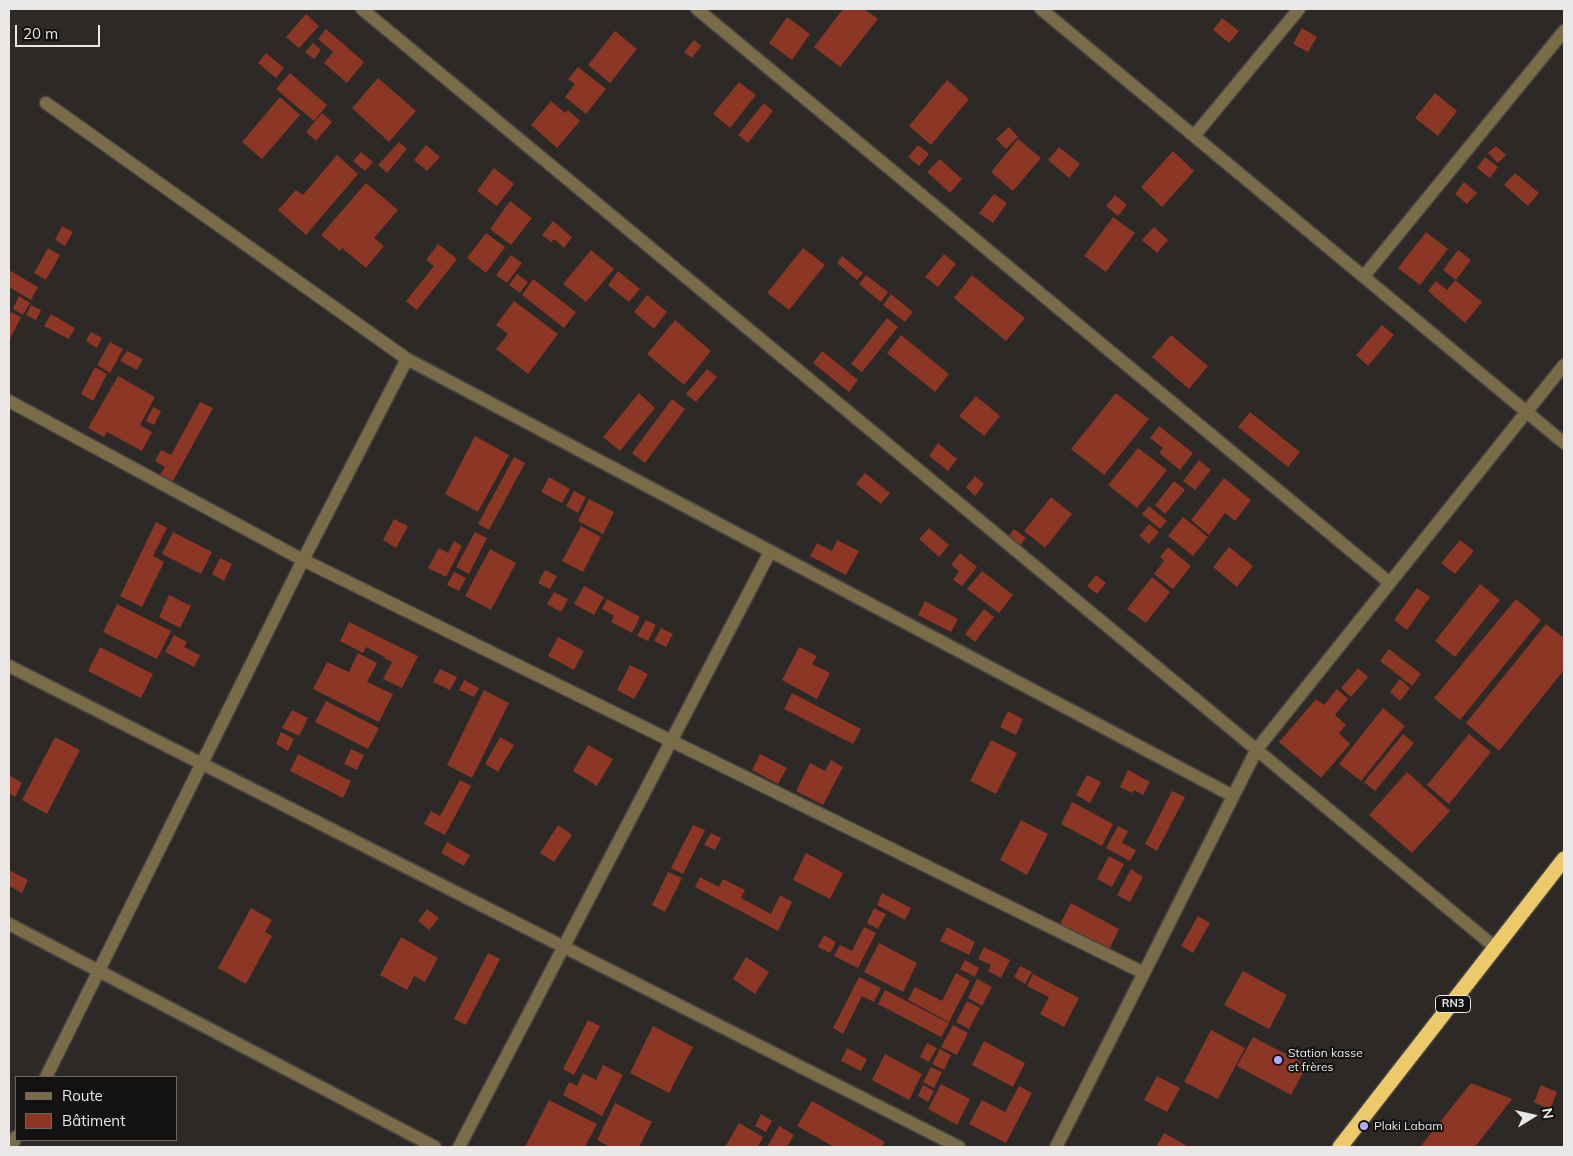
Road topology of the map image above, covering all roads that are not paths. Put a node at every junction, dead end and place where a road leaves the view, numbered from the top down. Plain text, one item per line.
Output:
1 (362, 9) edge
2 (697, 9) edge
3 (1041, 9) edge
4 (1299, 9) edge
5 (1564, 31) edge
6 (46, 103) dead end
7 (1194, 136) junction
8 (1364, 276) junction
9 (407, 359) junction
10 (1564, 365) edge
11 (9, 401) edge
12 (1527, 412) junction
13 (1564, 443) edge
14 (770, 552) junction
15 (303, 560) junction
16 (1390, 582) junction
17 (9, 666) edge
18 (671, 741) junction
19 (1257, 749) junction
20 (201, 764) junction
21 (1233, 796) junction
22 (1564, 859) edge
23 (9, 924) edge
24 (564, 947) junction
25 (1496, 948) junction
26 (99, 971) junction
27 (1144, 973) junction
28 (46, 1076) edge
29 (435, 1147) edge
30 (459, 1147) edge
31 (959, 1147) edge
32 (1056, 1147) edge
33 (1340, 1147) edge

1 - 19 street
2 - 16 street
3 - 7 street
4 - 7 street
5 - 8 street
6 - 9 street
7 - 8 street
8 - 12 street
9 - 14 street
9 - 15 street
10 - 12 street
11 - 15 street
12 - 13 street
12 - 16 street
14 - 18 street
14 - 21 street
15 - 18 street
15 - 20 street
16 - 19 street
17 - 20 street
18 - 24 street
18 - 27 street
19 - 21 street
19 - 25 street
20 - 24 street
20 - 26 street
21 - 27 street
22 - 25 highway, RN3
23 - 26 street
24 - 30 street
24 - 31 street
25 - 33 highway, RN3
26 - 28 street
26 - 29 street
27 - 32 street

